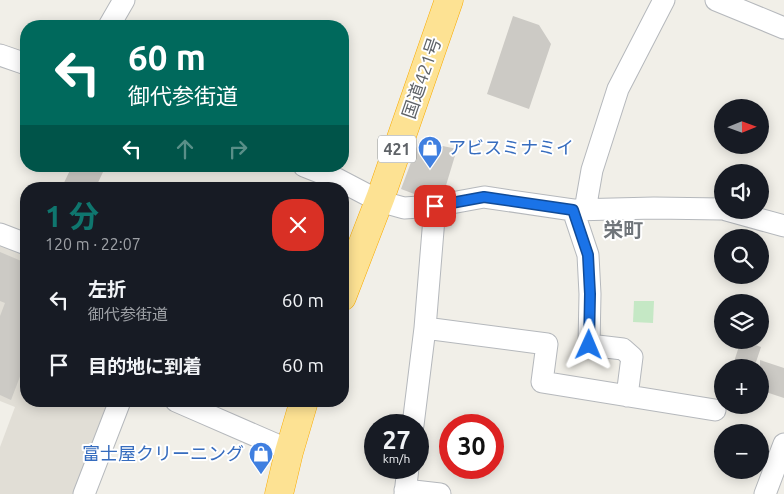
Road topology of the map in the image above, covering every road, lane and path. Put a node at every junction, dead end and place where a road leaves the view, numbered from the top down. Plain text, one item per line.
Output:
1 (124, 0) edge
2 (449, 0) edge
3 (664, 0) edge
4 (716, 0) edge
5 (745, 6) edge
6 (112, 20) edge
7 (784, 28) edge
8 (319, 172) edge
9 (343, 182) edge
10 (349, 185) edge
11 (379, 201) junction
12 (435, 206) junction
13 (579, 210) junction
14 (714, 210) edge
15 (758, 219) edge
16 (784, 226) edge
17 (0, 234) edge
18 (20, 242) edge
19 (349, 279) edge
20 (425, 328) junction
21 (627, 396) junction
22 (118, 407) edge
23 (189, 407) edge
24 (302, 407) edge
25 (714, 410) edge
26 (414, 414) edge
27 (784, 444) edge
28 (288, 452) junction
29 (407, 479) edge
30 (405, 492) edge
31 (84, 494) edge
32 (278, 494) edge
33 (440, 494) edge
34 (764, 494) edge

1 - 6 street
2 - 11 highway, 国道421号 / 421
3 - 13 street
4 - 5 street
5 - 7 street
8 - 9 street
10 - 11 street
11 - 12 street
11 - 19 highway, 国道421号 / 421
12 - 13 street
12 - 20 street
13 - 14 street
13 - 21 street
15 - 16 street
17 - 18 street
20 - 21 street
20 - 26 street
21 - 25 street
22 - 31 street
23 - 28 street
24 - 28 highway
27 - 34 street
28 - 32 highway
29 - 30 street
30 - 33 street

